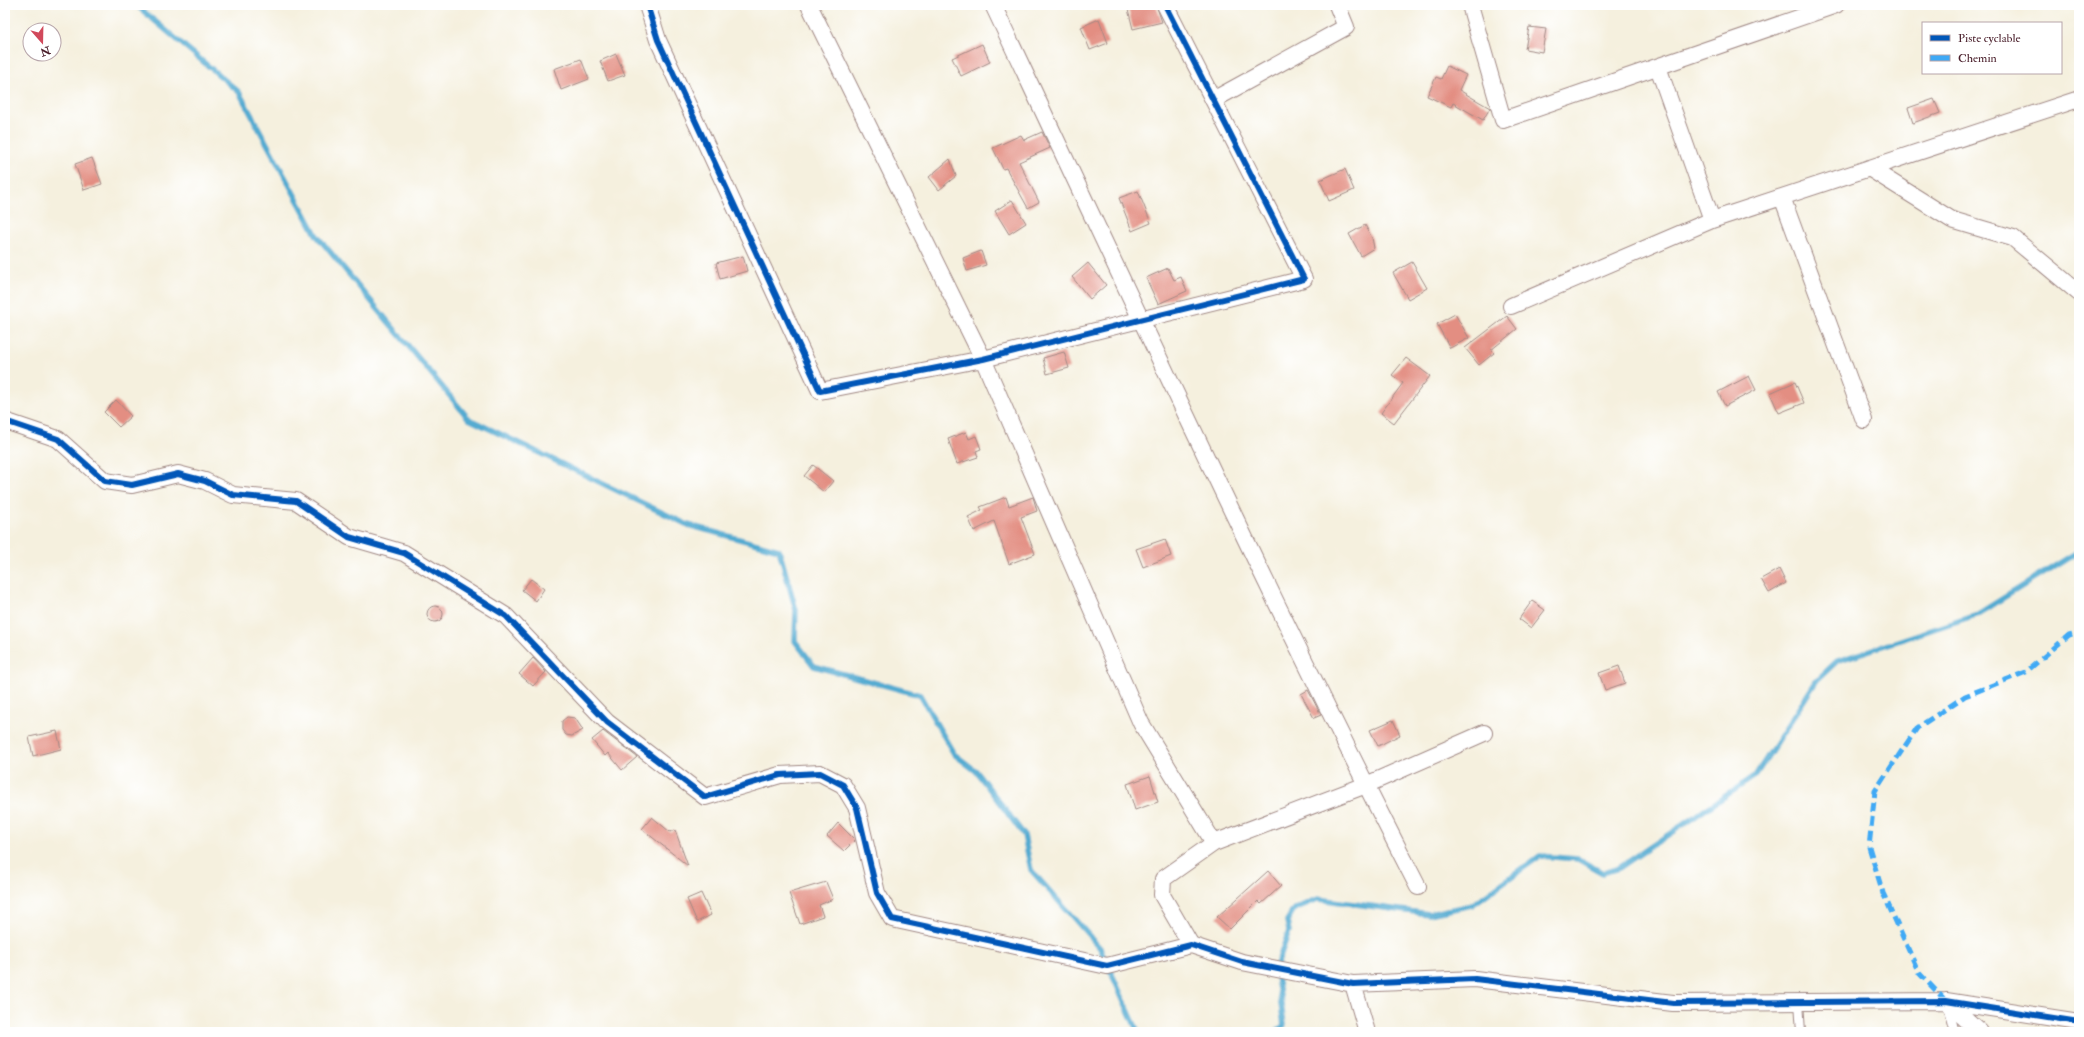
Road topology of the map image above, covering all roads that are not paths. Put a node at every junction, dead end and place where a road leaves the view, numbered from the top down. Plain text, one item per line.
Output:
1 (647, 5) edge
2 (809, 5) edge
3 (993, 5) edge
4 (1165, 5) edge
5 (1337, 5) edge
6 (1470, 5) edge
7 (1836, 5) edge
8 (1658, 67) junction
9 (2079, 98) edge
10 (1214, 100) junction
11 (1869, 168) junction
12 (1782, 197) junction
13 (1712, 220) junction
14 (2079, 293) edge
15 (1511, 306) dead end
16 (1141, 321) junction
17 (983, 359) junction
18 (1864, 420) dead end
19 (5, 421) edge
20 (1484, 733) dead end
21 (1366, 785) junction
22 (1214, 843) junction
23 (1418, 887) dead end
24 (1192, 945) junction
25 (1353, 984) junction
26 (1946, 1001) junction
27 (1799, 1002) junction
28 (2079, 1022) edge
29 (1367, 1032) edge
30 (1800, 1032) edge
31 (1955, 1032) edge
32 (1980, 1032) edge

1 - 17 street
2 - 17 street
3 - 16 street
4 - 10 street
5 - 10 street
6 - 8 street
7 - 8 street
8 - 13 street
9 - 11 street
10 - 16 street
11 - 12 street
11 - 14 street
12 - 13 street
12 - 18 street
13 - 15 street
16 - 17 street
16 - 21 street
17 - 22 street
19 - 24 street
20 - 21 street
21 - 22 street
21 - 23 street
22 - 24 street
24 - 25 street
25 - 27 street
25 - 29 street
26 - 27 street
26 - 28 street
26 - 31 lane
26 - 32 street
27 - 30 lane

